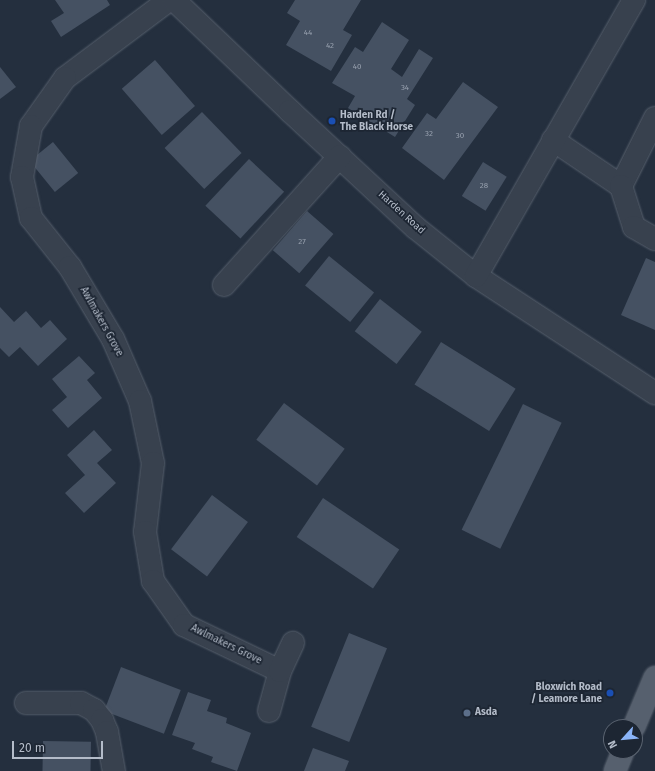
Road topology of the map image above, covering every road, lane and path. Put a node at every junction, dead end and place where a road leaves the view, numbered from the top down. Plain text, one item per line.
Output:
1 (168, 0) edge
2 (174, 0) edge
3 (633, 1) edge
4 (655, 118) edge
5 (553, 140) junction
6 (340, 156) junction
7 (621, 186) junction
8 (655, 239) edge
9 (476, 276) junction
10 (224, 285) dead end
11 (655, 393) edge
12 (293, 643) dead end
13 (280, 671) junction
14 (655, 677) edge
15 (26, 703) dead end
16 (269, 711) dead end
17 (637, 719) edge
18 (620, 759) edge
19 (114, 771) edge
20 (615, 771) edge

1 - 13 street, Awlmakers Grove
2 - 6 street, Harden Road
3 - 5 street
4 - 7 street
5 - 7 street
5 - 9 street
6 - 9 street, Harden Road
6 - 10 street
7 - 8 street
9 - 11 street, Harden Road
12 - 13 street
13 - 16 street
14 - 17 main road
15 - 19 street
18 - 20 main road

